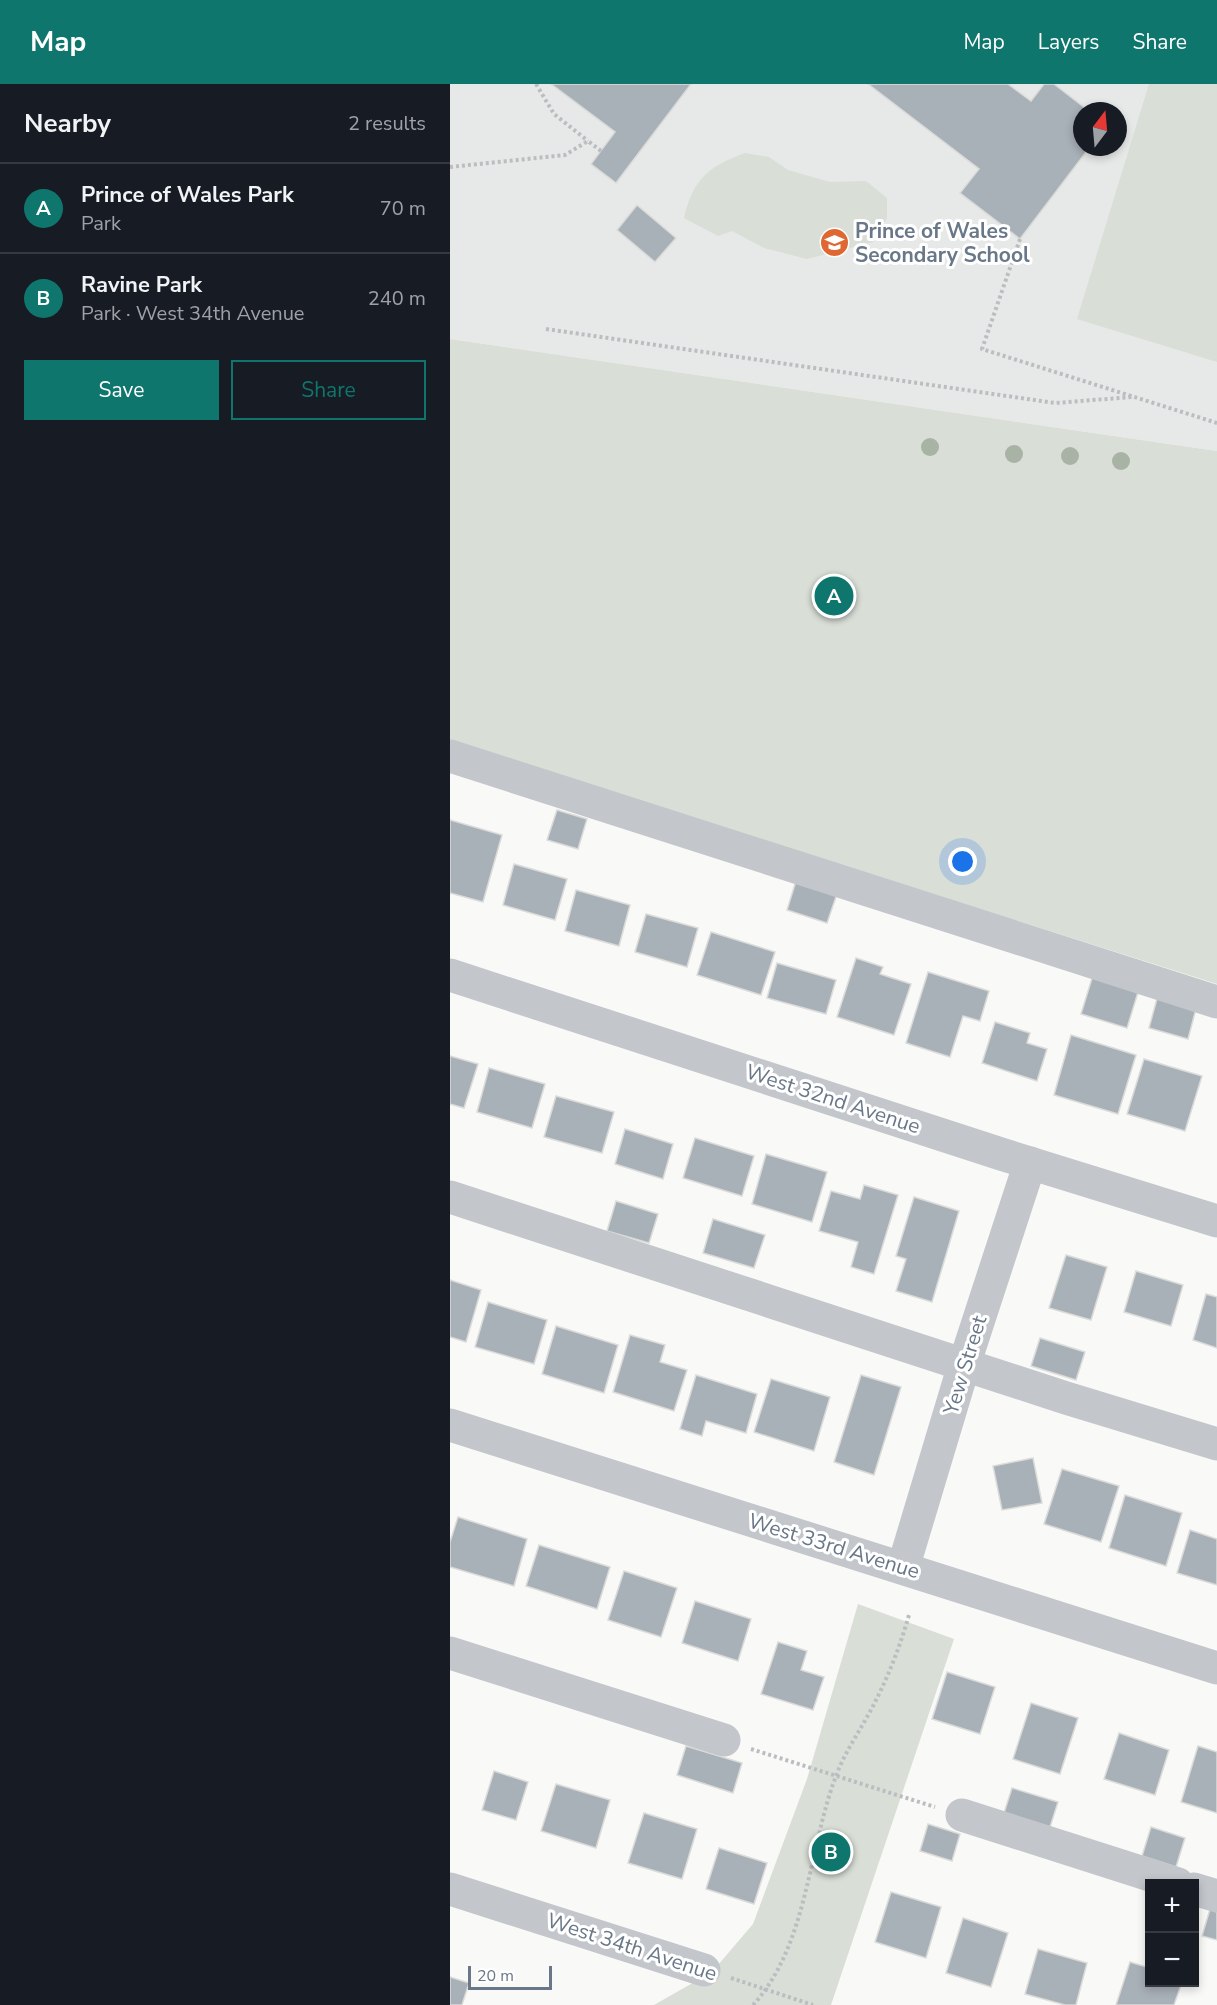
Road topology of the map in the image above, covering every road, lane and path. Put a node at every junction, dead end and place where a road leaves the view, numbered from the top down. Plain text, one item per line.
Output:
1 (536, 84) edge
2 (588, 141) junction
3 (601, 151) dead end
4 (450, 167) edge
5 (1020, 239) dead end
6 (546, 329) dead end
7 (1132, 397) junction
8 (1217, 423) edge
9 (450, 756) edge
10 (450, 975) edge
11 (1217, 1002) edge
12 (1030, 1163) junction
13 (450, 1197) edge
14 (1217, 1220) edge
15 (964, 1365) junction
16 (450, 1425) edge
17 (1217, 1444) edge
18 (903, 1568) junction
19 (909, 1615) dead end
20 (450, 1653) edge
21 (1217, 1668) edge
22 (724, 1740) joint
23 (836, 1775) junction
24 (962, 1815) joint
25 (1162, 1879) edge
26 (450, 1889) edge
27 (1199, 1891) edge
28 (1217, 1896) edge
29 (705, 1970) joint
30 (767, 1990) junction
31 (753, 2005) edge
32 (813, 2005) edge

1 - 2 path
2 - 3 path
2 - 4 path
5 - 7 path
6 - 7 path
7 - 8 path
9 - 11 street
10 - 12 street, West 32nd Avenue
12 - 14 street, West 32nd Avenue
12 - 15 street, Yew Street
13 - 15 street
15 - 17 street
15 - 18 street, Yew Street
16 - 18 street, West 33rd Avenue
18 - 21 street, West 33rd Avenue
19 - 23 path
20 - 22 street
22 - 23 path
23 - 24 path
23 - 30 path
24 - 25 street
26 - 29 street, West 34th Avenue
27 - 28 street
29 - 30 path, West 34th Avenue
30 - 31 path
30 - 32 path, West 34th Avenue

